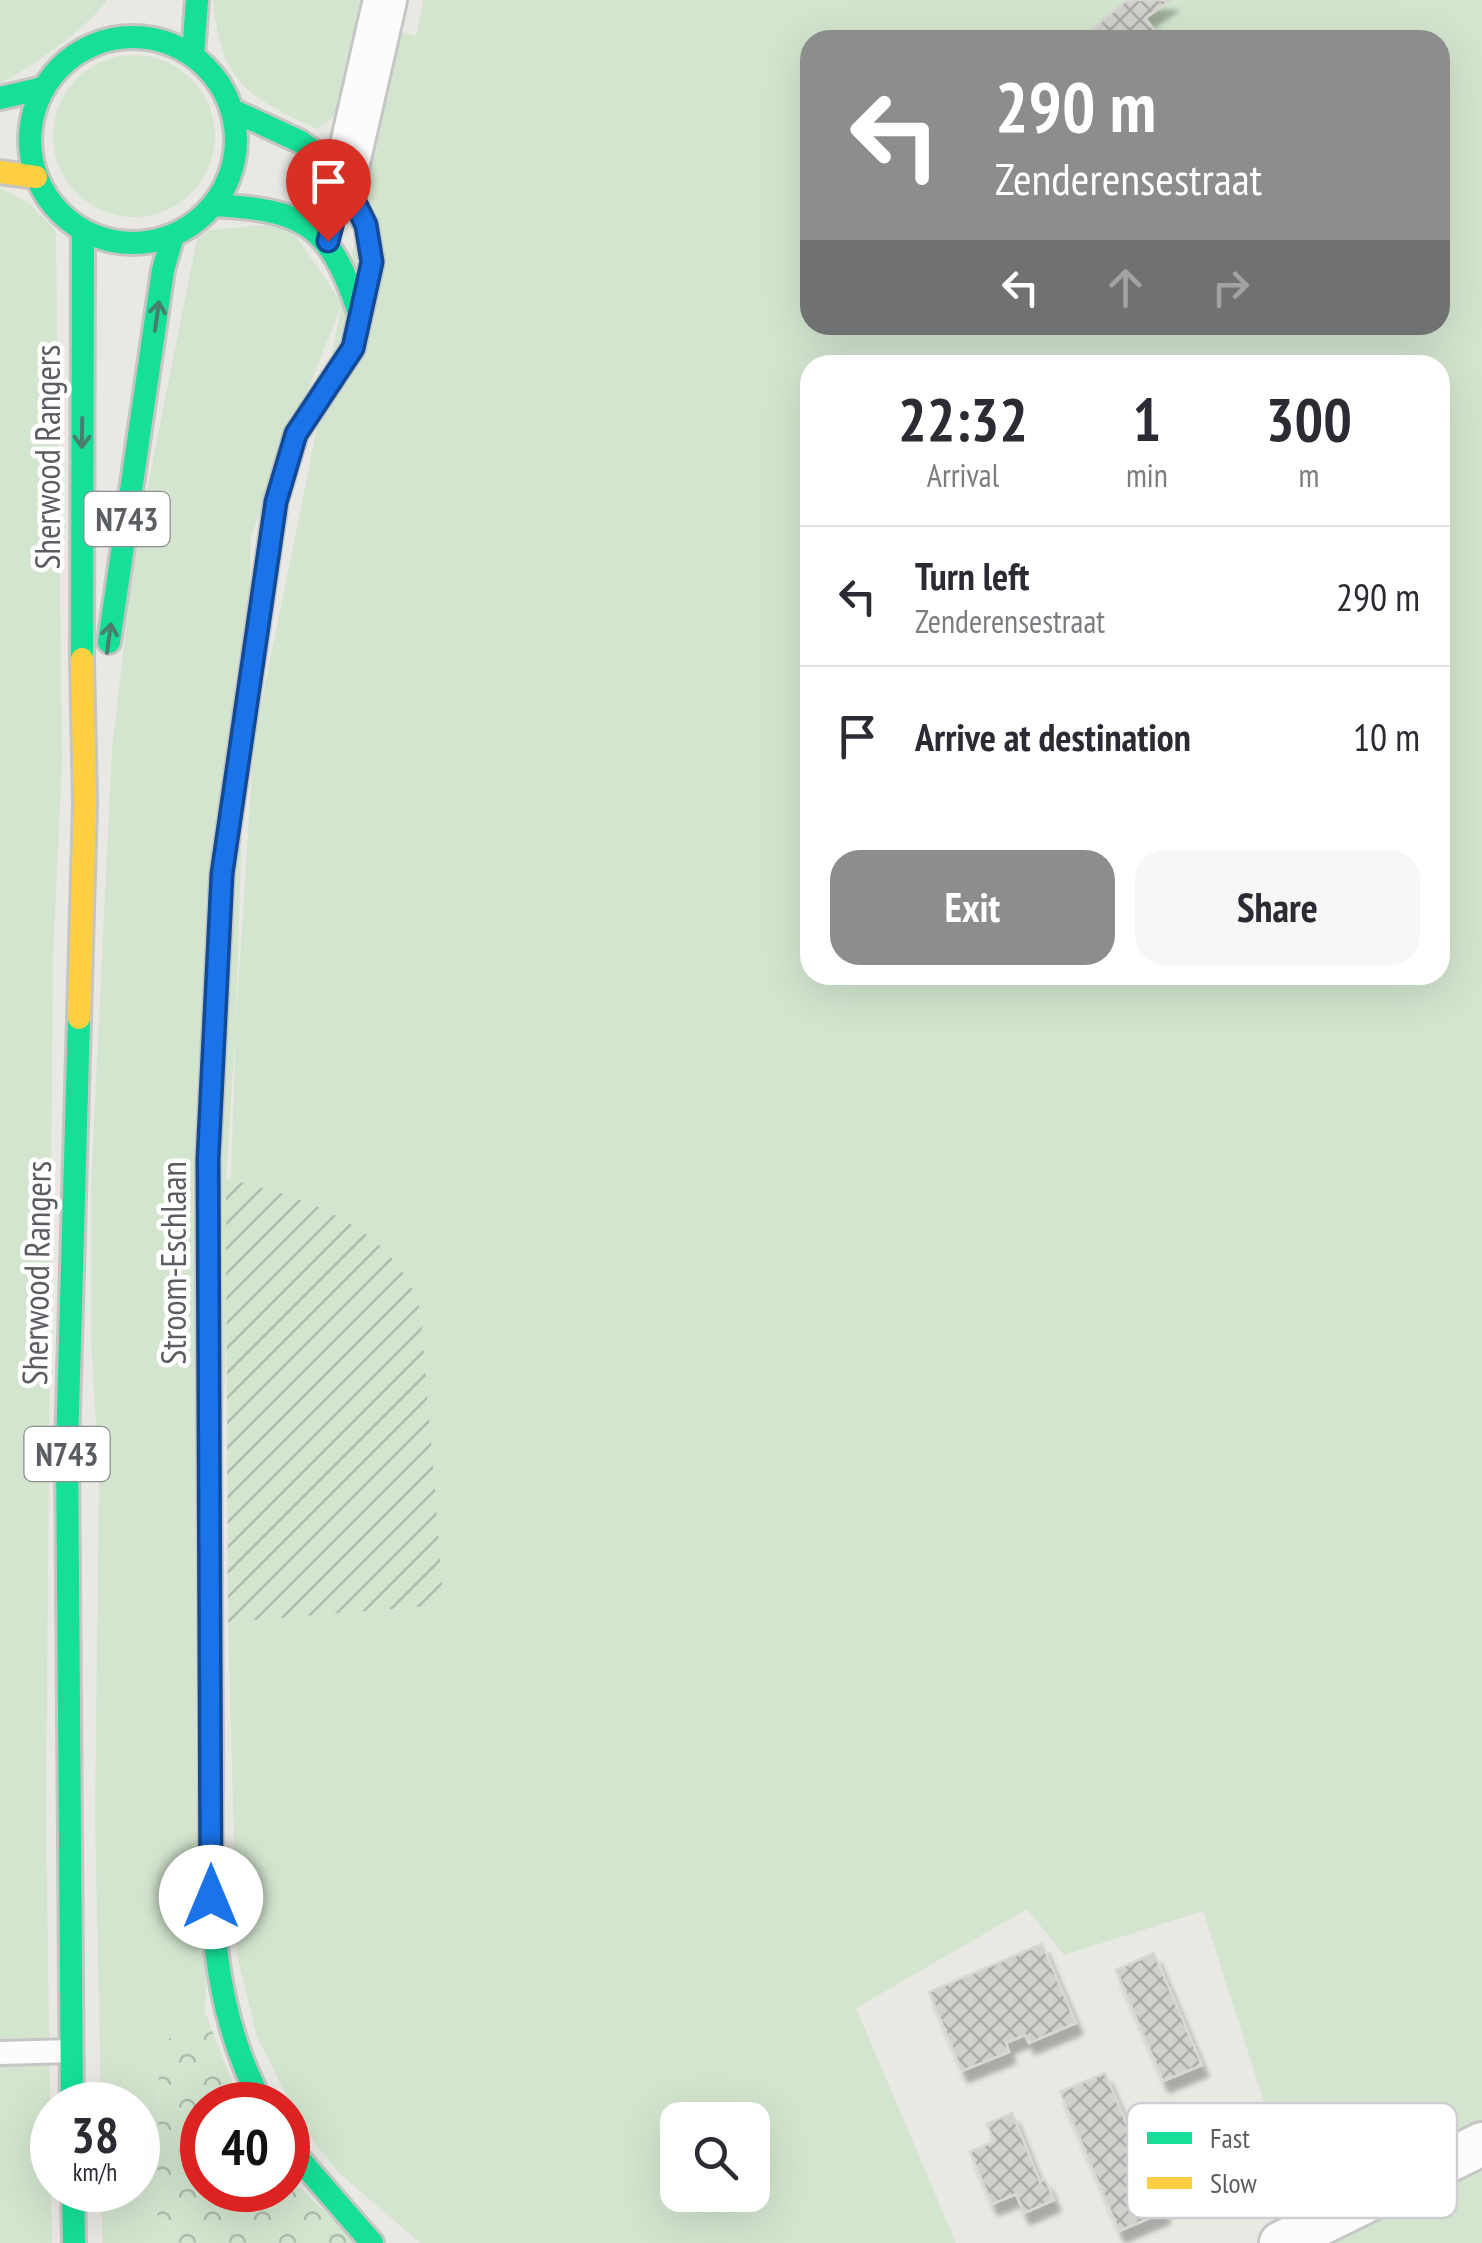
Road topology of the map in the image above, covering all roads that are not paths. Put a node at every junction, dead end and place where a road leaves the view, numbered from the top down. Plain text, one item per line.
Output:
1 (197, 0) edge
2 (385, 0) edge
3 (193, 55) junction
4 (43, 88) junction
5 (0, 98) edge
6 (232, 110) junction
7 (0, 172) edge
8 (36, 177) junction
9 (344, 180) junction
10 (213, 205) junction
11 (83, 230) junction
12 (173, 236) junction
13 (328, 241) junction
14 (360, 318) junction
15 (85, 804) junction
16 (71, 2051) junction
17 (0, 2053) edge
18 (72, 2082) edge
19 (249, 2082) edge
20 (1482, 2144) edge
21 (1457, 2156) edge
22 (310, 2171) edge
23 (73, 2212) edge
24 (1333, 2218) edge
25 (74, 2243) edge
26 (372, 2243) edge
27 (1282, 2243) edge

1 - 3 main road
2 - 9 street
3 - 4 main road
3 - 6 main road
4 - 5 main road
4 - 8 main road
6 - 9 main road, Stroom-Eschlaan
6 - 10 main road
7 - 8 main road
8 - 11 main road
9 - 13 street
9 - 14 main road, Stroom-Eschlaan
10 - 12 main road
10 - 13 main road
11 - 12 main road
11 -> 15 main road, Sherwood Rangers / N743
15 -> 12 main road, Sherwood Rangers / N743
13 - 14 main road
14 - 19 main road, Stroom-Eschlaan
15 - 16 main road, Sherwood Rangers / N743
16 - 17 lane
16 - 18 main road, Sherwood Rangers / N743
20 - 21 street
22 - 26 main road
23 - 25 main road
24 - 27 street

